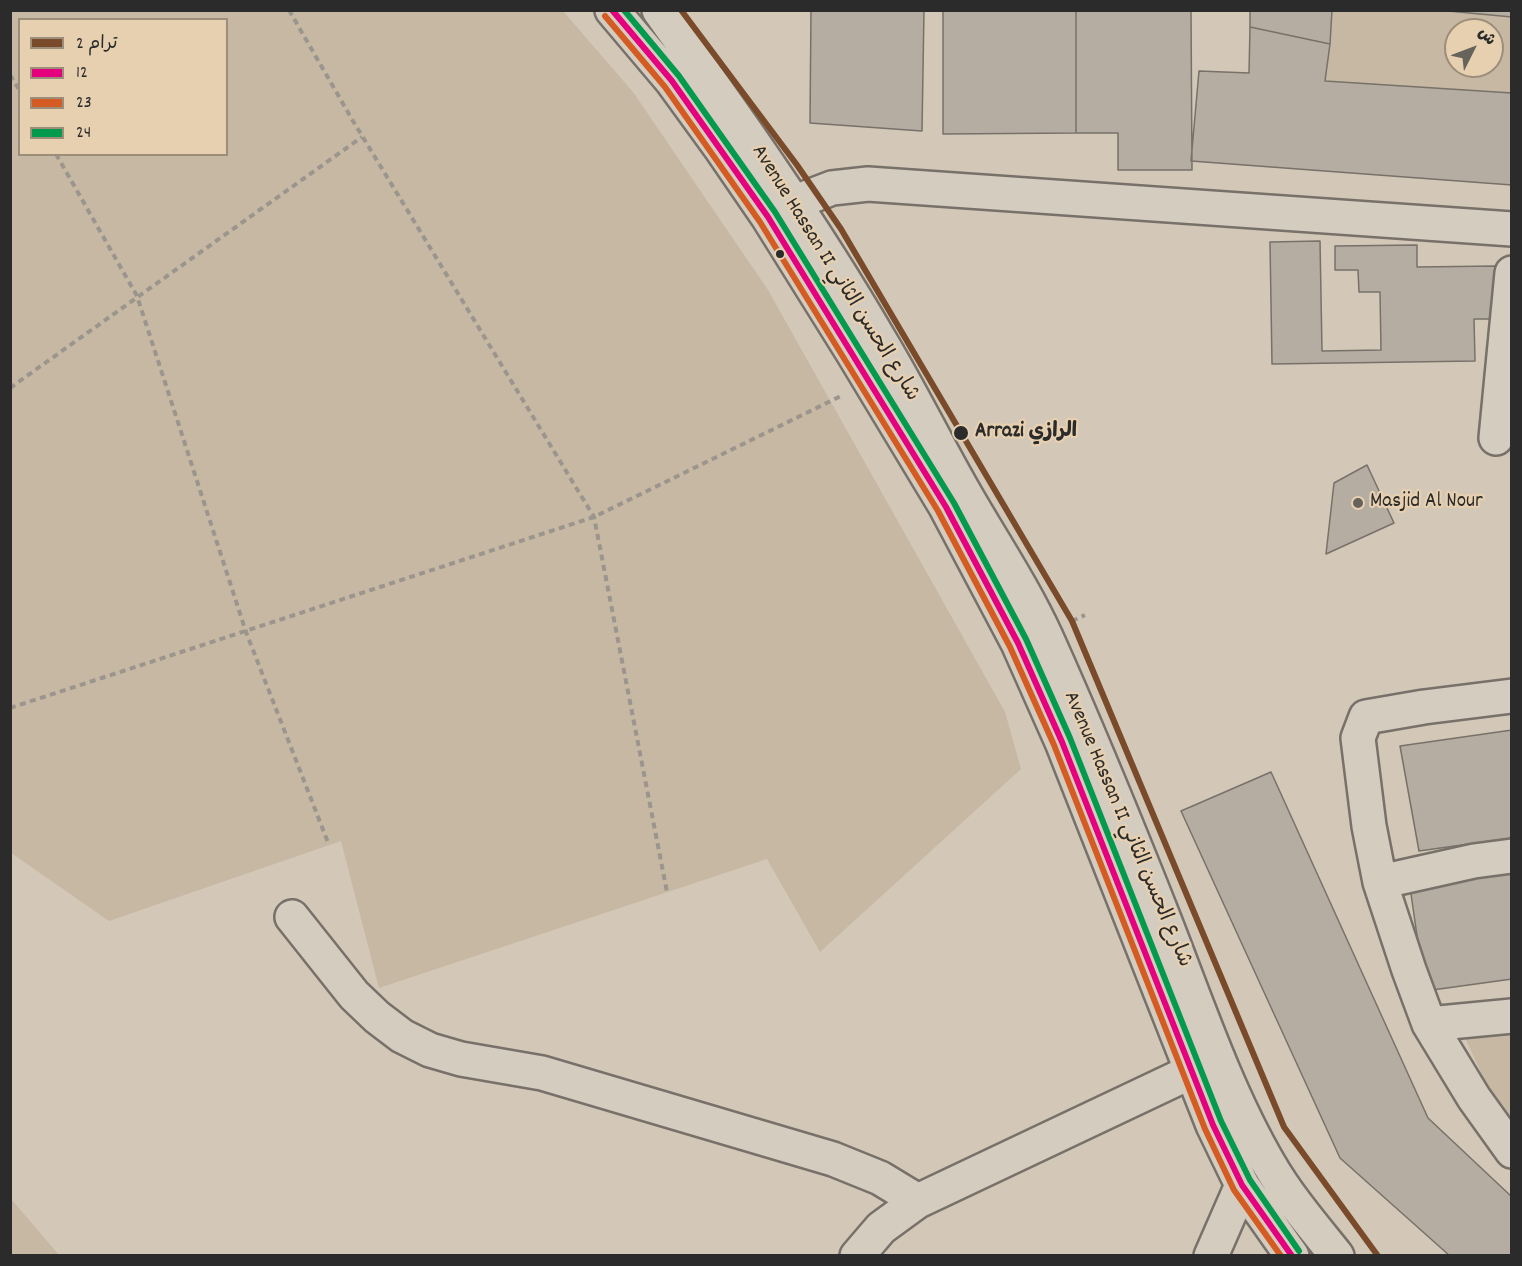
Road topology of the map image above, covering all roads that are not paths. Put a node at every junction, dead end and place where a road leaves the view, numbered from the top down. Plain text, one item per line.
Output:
1 (612, 10) edge
2 (659, 10) edge
3 (781, 210) junction
4 (1512, 229) edge
5 (1512, 273) edge
6 (1496, 438) dead end
7 (1512, 696) edge
8 (1512, 856) edge
9 (1380, 882) junction
10 (292, 917) dead end
11 (1512, 1016) edge
12 (1429, 1024) junction
13 (1205, 1065) junction
14 (1512, 1151) edge
15 (1242, 1185) junction
16 (918, 1201) junction
17 (858, 1256) edge
18 (1211, 1256) edge
19 (1292, 1256) edge
20 (1337, 1256) edge

1 - 3 main road, Avenue Hassan II شارع الحسن الثاني
2 - 3 main road, Avenue Hassan II شارع الحسن الثاني
3 - 4 main road
3 - 13 main road, Avenue Hassan II شارع الحسن الثاني
3 - 13 main road, Avenue Hassan II شارع الحسن الثاني
5 - 6 main road
7 - 9 main road
8 - 9 main road
9 - 12 main road
10 - 16 main road
11 - 12 main road
12 - 14 main road
13 - 15 main road, Avenue Hassan II شارع الحسن الثاني
13 - 16 main road
13 - 20 main road, Avenue Hassan II شارع الحسن الثاني
15 - 18 main road
15 - 19 main road, Avenue Hassan II شارع الحسن الثاني
16 - 17 main road

